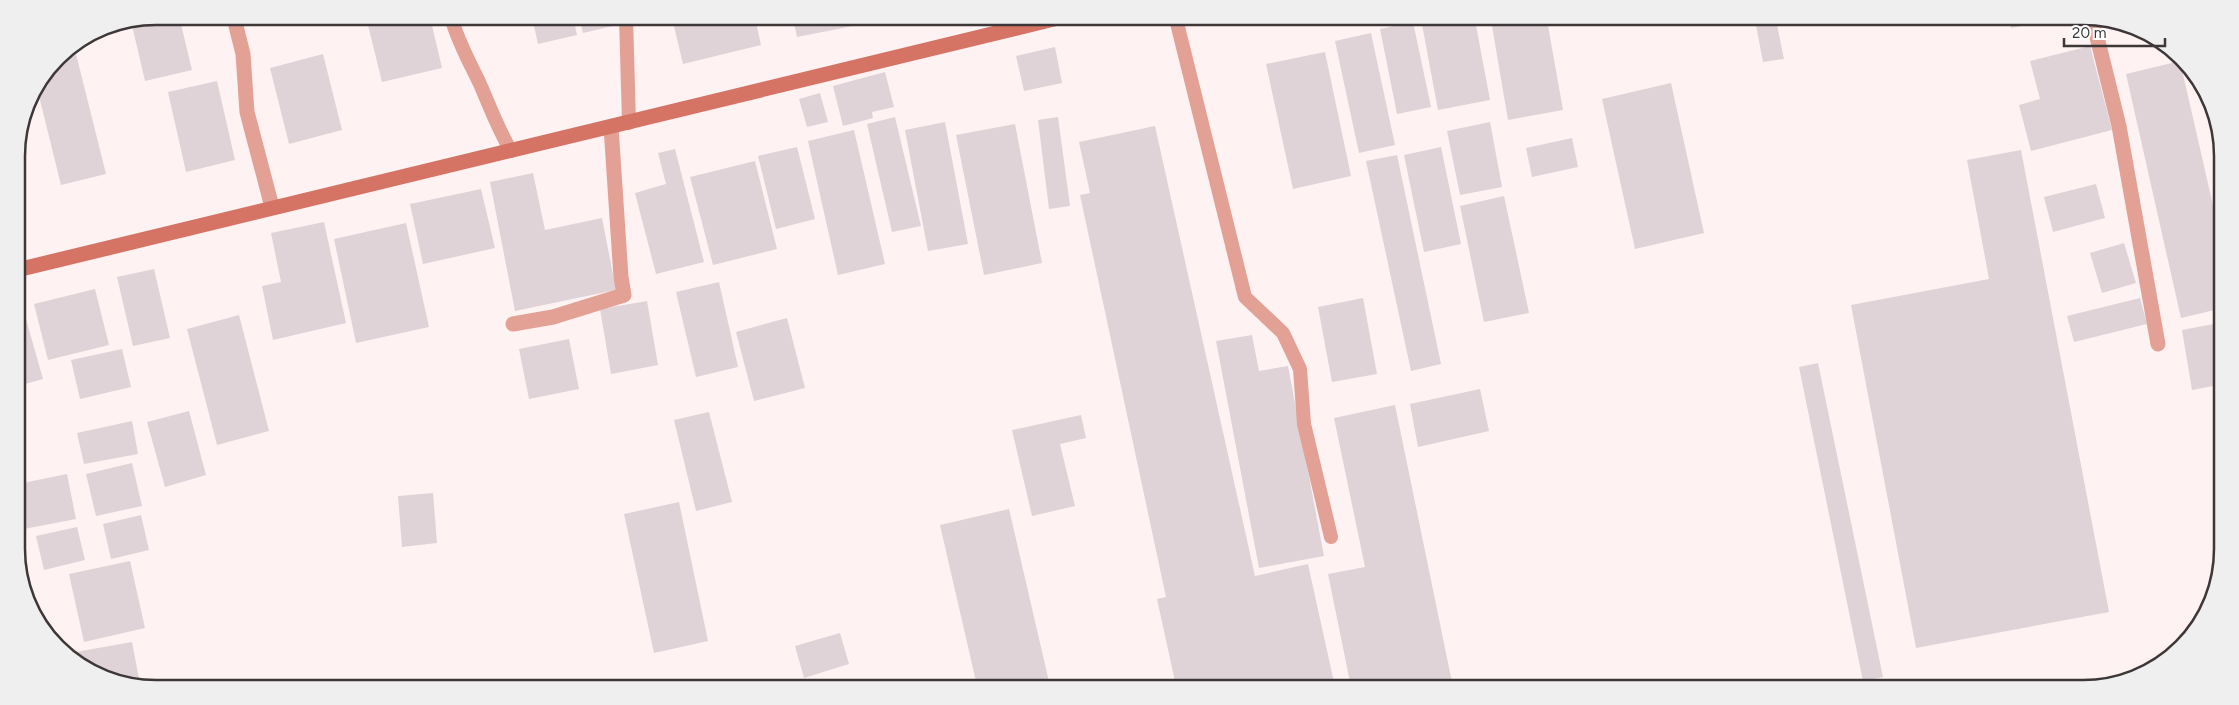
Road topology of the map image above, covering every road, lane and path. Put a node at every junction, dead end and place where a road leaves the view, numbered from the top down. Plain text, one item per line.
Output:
1 (236, 25) edge
2 (454, 25) edge
3 (626, 25) edge
4 (1029, 25) edge
5 (1177, 25) edge
6 (2094, 26) edge
7 (629, 123) junction
8 (611, 127) junction
9 (511, 151) junction
10 (272, 207) junction
11 (25, 268) edge
12 (513, 324) dead end
13 (2158, 344) dead end
14 (1331, 537) dead end

1 - 10 street
2 - 9 lane
3 - 7 lane
4 - 7 street
5 - 14 lane
6 - 13 street
7 - 8 street
8 - 9 street
8 - 12 street
9 - 10 street
10 - 11 street

